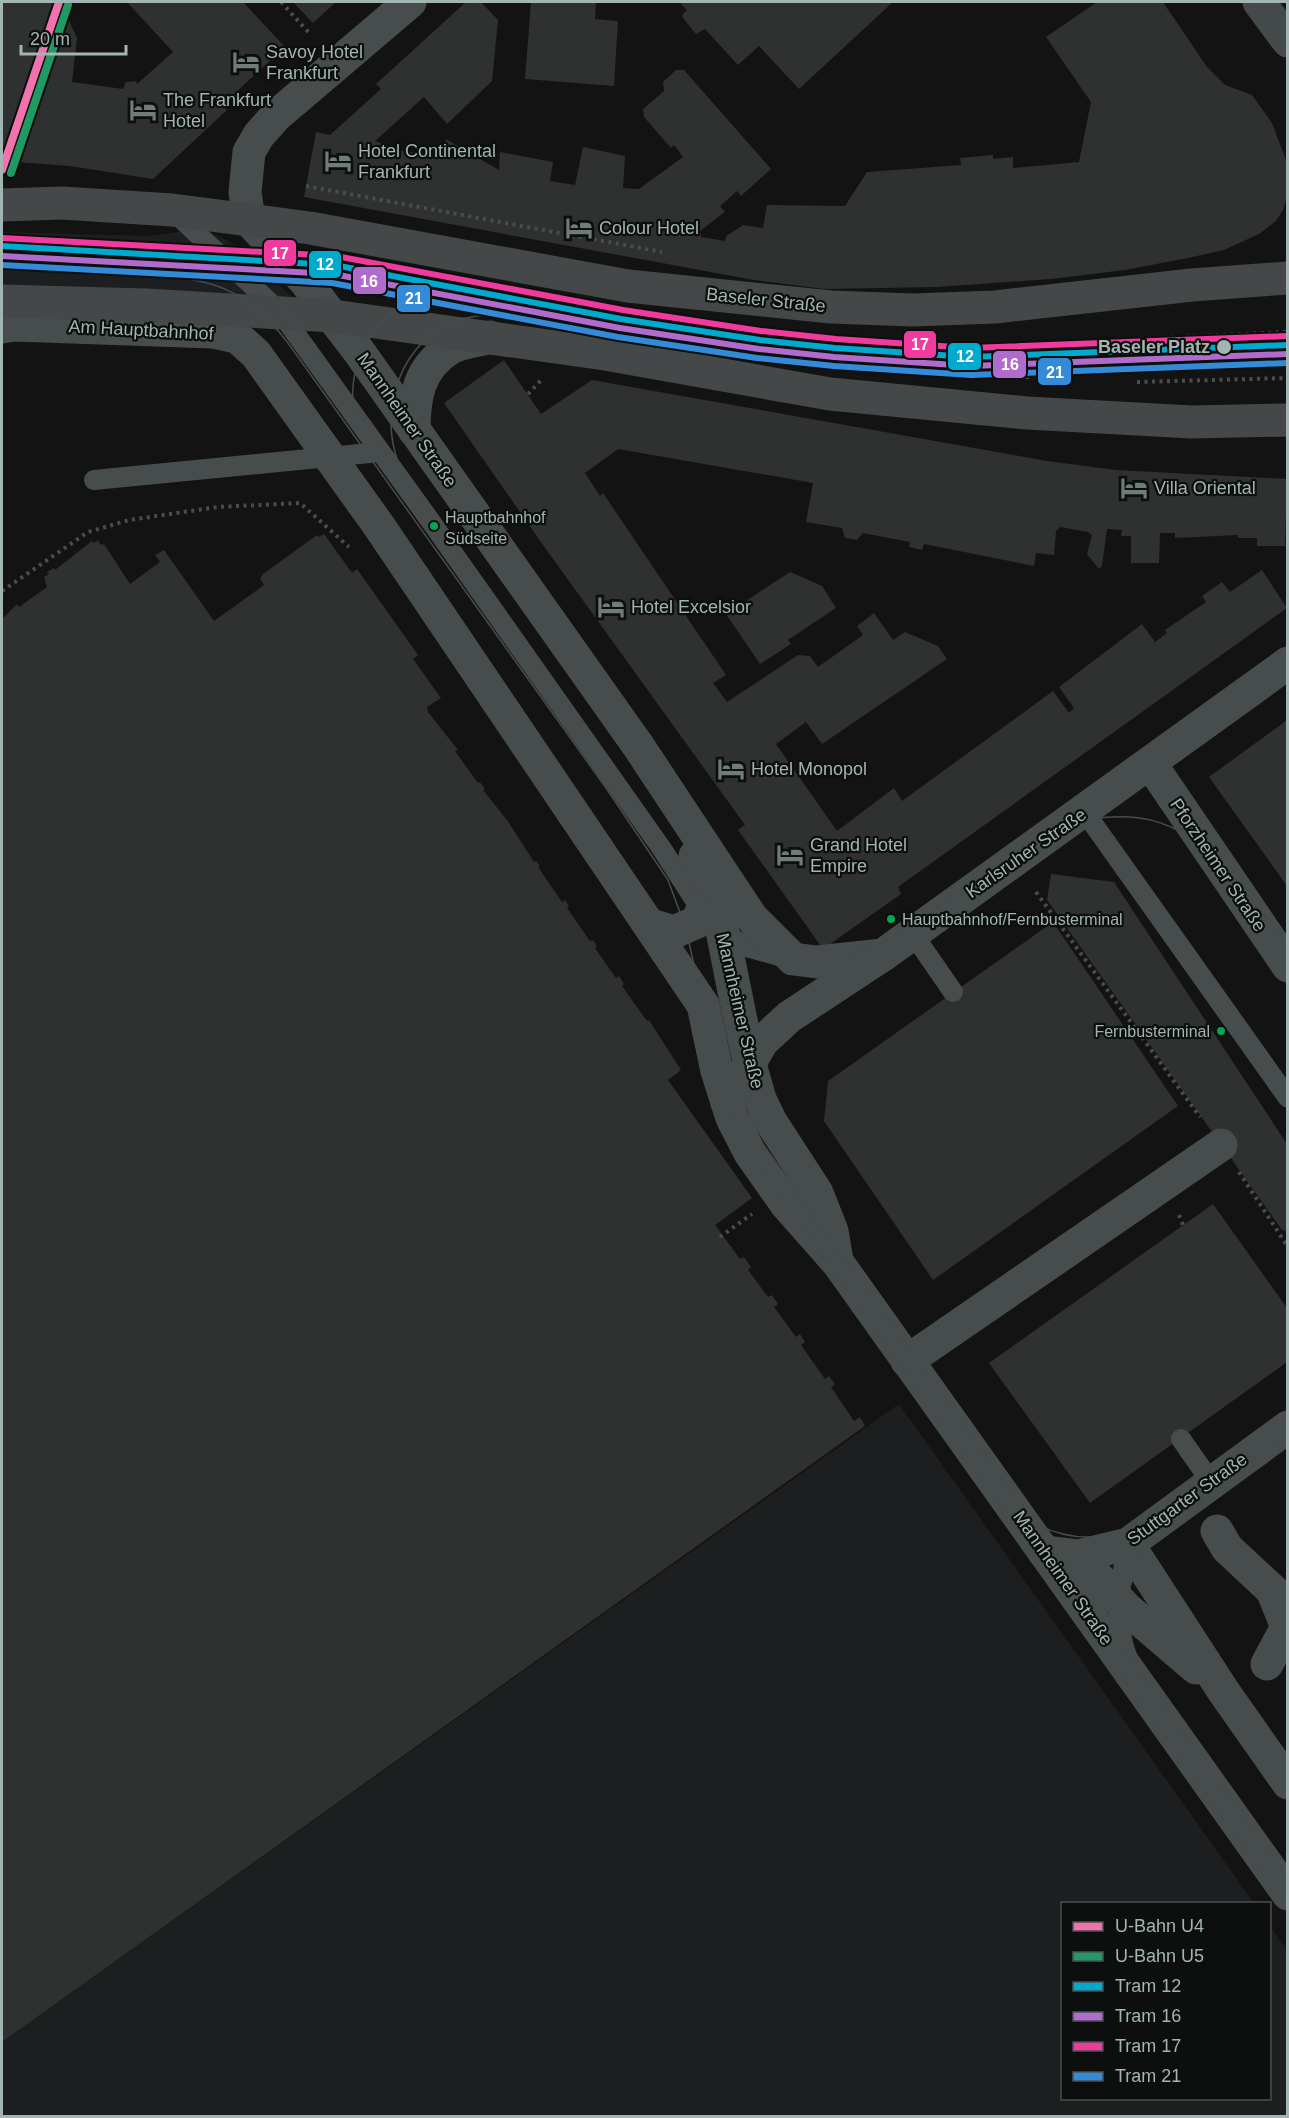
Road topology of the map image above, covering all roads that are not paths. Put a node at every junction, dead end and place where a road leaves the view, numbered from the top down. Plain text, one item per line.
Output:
1 (410, 2) edge
2 (1259, 2) edge
3 (1287, 41) edge
4 (2, 205) edge
5 (171, 210) junction
6 (249, 220) junction
7 (1287, 278) edge
8 (2, 301) edge
9 (136, 305) junction
10 (280, 312) junction
11 (333, 316) junction
12 (2, 327) edge
13 (98, 328) junction
14 (490, 337) junction
15 (1287, 420) edge
16 (414, 430) junction
17 (380, 452) junction
18 (330, 456) junction
19 (94, 480) dead end
20 (1287, 663) edge
21 (639, 747) junction
22 (1150, 763) junction
23 (1084, 812) junction
24 (711, 909) junction
25 (651, 925) junction
26 (913, 934) junction
27 (883, 955) junction
28 (793, 959) junction
29 (1287, 966) edge
30 (953, 992) dead end
31 (750, 1064) junction
32 (1287, 1098) edge
33 (727, 1103) junction
34 (1221, 1145) road end
35 (838, 1263) junction
36 (907, 1361) junction
37 (1287, 1427) edge
38 (1180, 1439) dead end
39 (1211, 1482) junction
40 (1217, 1531) dead end
41 (1128, 1544) junction
42 (1044, 1552) junction
43 (1078, 1556) junction
44 (1280, 1598) edge
45 (1118, 1599) junction
46 (1256, 1671) edge
47 (1138, 1684) junction
48 (1287, 1783) edge
49 (1287, 1894) edge

1 - 6 street
2 - 3 main road
4 - 5 main road
5 - 6 main road
5 - 10 lane
6 - 7 main road, Baseler Straße
6 - 11 street, Mannheimer Straße
8 - 9 main road, Am Hauptbahnhof
9 - 10 main road, Am Hauptbahnhof
9 - 13 lane
10 - 11 main road
10 - 17 lane
11 - 14 main road
11 - 16 street, Mannheimer Straße
12 - 13 street, Am Hauptbahnhof
13 - 18 street, Am Hauptbahnhof
14 - 15 main road
14 - 16 street
16 - 21 street, Mannheimer Straße
17 - 18 lane
17 - 24 lane
18 - 19 lane
18 - 25 street, Mannheimer Straße
20 - 22 street, Karlsruher Straße
21 - 24 street, Mannheimer Straße
21 - 28 street, Mannheimer Straße
22 - 23 street, Karlsruher Straße
22 - 29 street, Pforzheimer Straße
23 - 26 street, Karlsruher Straße
23 - 32 lane
24 - 25 street, Mannheimer Straße
24 - 28 lane
24 - 31 street, Mannheimer Straße
25 - 33 street, Mannheimer Straße
26 - 27 street, Karlsruher Straße
26 - 30 lane
27 - 28 street
27 - 31 street, Karlsruher Straße
31 - 33 street, Karlsruher Straße
31 - 35 street, Mannheimer Straße
33 - 35 street, Mannheimer Straße
34 - 36 street
35 - 36 street, Mannheimer Straße
36 - 42 street, Mannheimer Straße
37 - 39 street, Stuttgarter Straße
38 - 39 lane
39 - 41 street, Stuttgarter Straße
40 - 44 street
41 - 43 street, Stuttgarter Straße
41 - 45 lane
41 - 46 street, Mannheimer Straße
42 - 43 street, Stuttgarter Straße
42 - 47 street, Mannheimer Straße
43 - 45 street, Mannheimer Straße
44 - 46 street
45 - 46 street, Mannheimer Straße
45 - 47 lane
46 - 48 street, Mannheimer Straße
47 - 49 street, Mannheimer Straße

